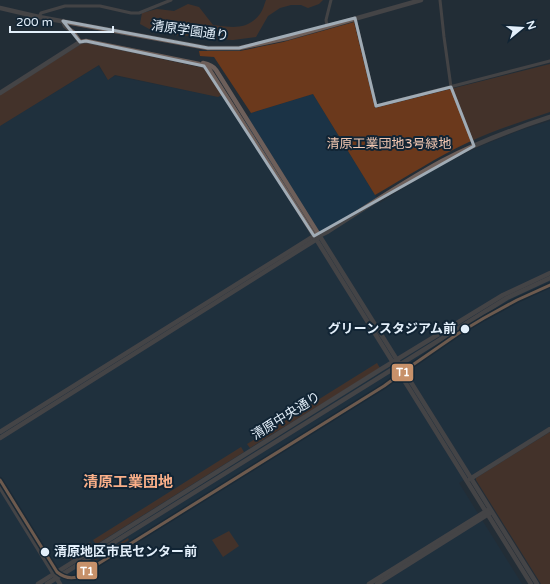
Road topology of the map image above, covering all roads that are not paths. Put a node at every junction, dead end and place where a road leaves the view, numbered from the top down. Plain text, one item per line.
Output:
1 (170, 0) edge
2 (331, 0) edge
3 (421, 0) edge
4 (440, 0) edge
5 (0, 8) edge
6 (39, 17) junction
7 (355, 18) junction
8 (63, 21) junction
9 (327, 26) junction
10 (80, 42) junction
11 (550, 61) edge
12 (451, 87) junction
13 (0, 93) edge
14 (550, 117) edge
15 (474, 146) junction
16 (317, 237) junction
17 (550, 273) edge
18 (550, 278) edge
19 (395, 361) junction
20 (398, 366) junction
21 (550, 430) edge
22 (0, 432) edge
23 (0, 438) edge
24 (469, 480) junction
25 (0, 487) edge
26 (489, 512) junction
27 (55, 576) junction
28 (38, 584) edge
29 (47, 584) edge
30 (60, 584) edge
31 (369, 584) edge
32 (377, 584) edge
33 (531, 584) edge
34 (537, 584) edge

1 - 6 street
2 - 9 street
3 - 7 street, 清原学園通り
4 - 12 street
5 - 6 street, 清原学園通り
6 - 8 street, 清原学園通り
7 - 9 street, 清原学園通り
7 - 12 street
8 - 9 street, 清原学園通り
8 - 10 street
10 - 13 street
10 - 16 street
11 - 12 street
12 - 15 street
14 - 15 street
15 - 16 street
16 - 19 street
16 - 22 street
16 - 23 street
17 - 19 street, 清原中央通り
18 - 20 street, 清原中央通り
19 - 20 street
19 - 27 street, 清原中央通り
20 - 24 street
20 - 27 street, 清原中央通り
21 - 24 street
24 - 26 street
25 - 27 street
26 - 31 street
26 - 32 street
26 - 33 street
26 - 34 street
27 - 28 street, 清原中央通り
27 - 29 street, 清原中央通り
27 - 30 street

